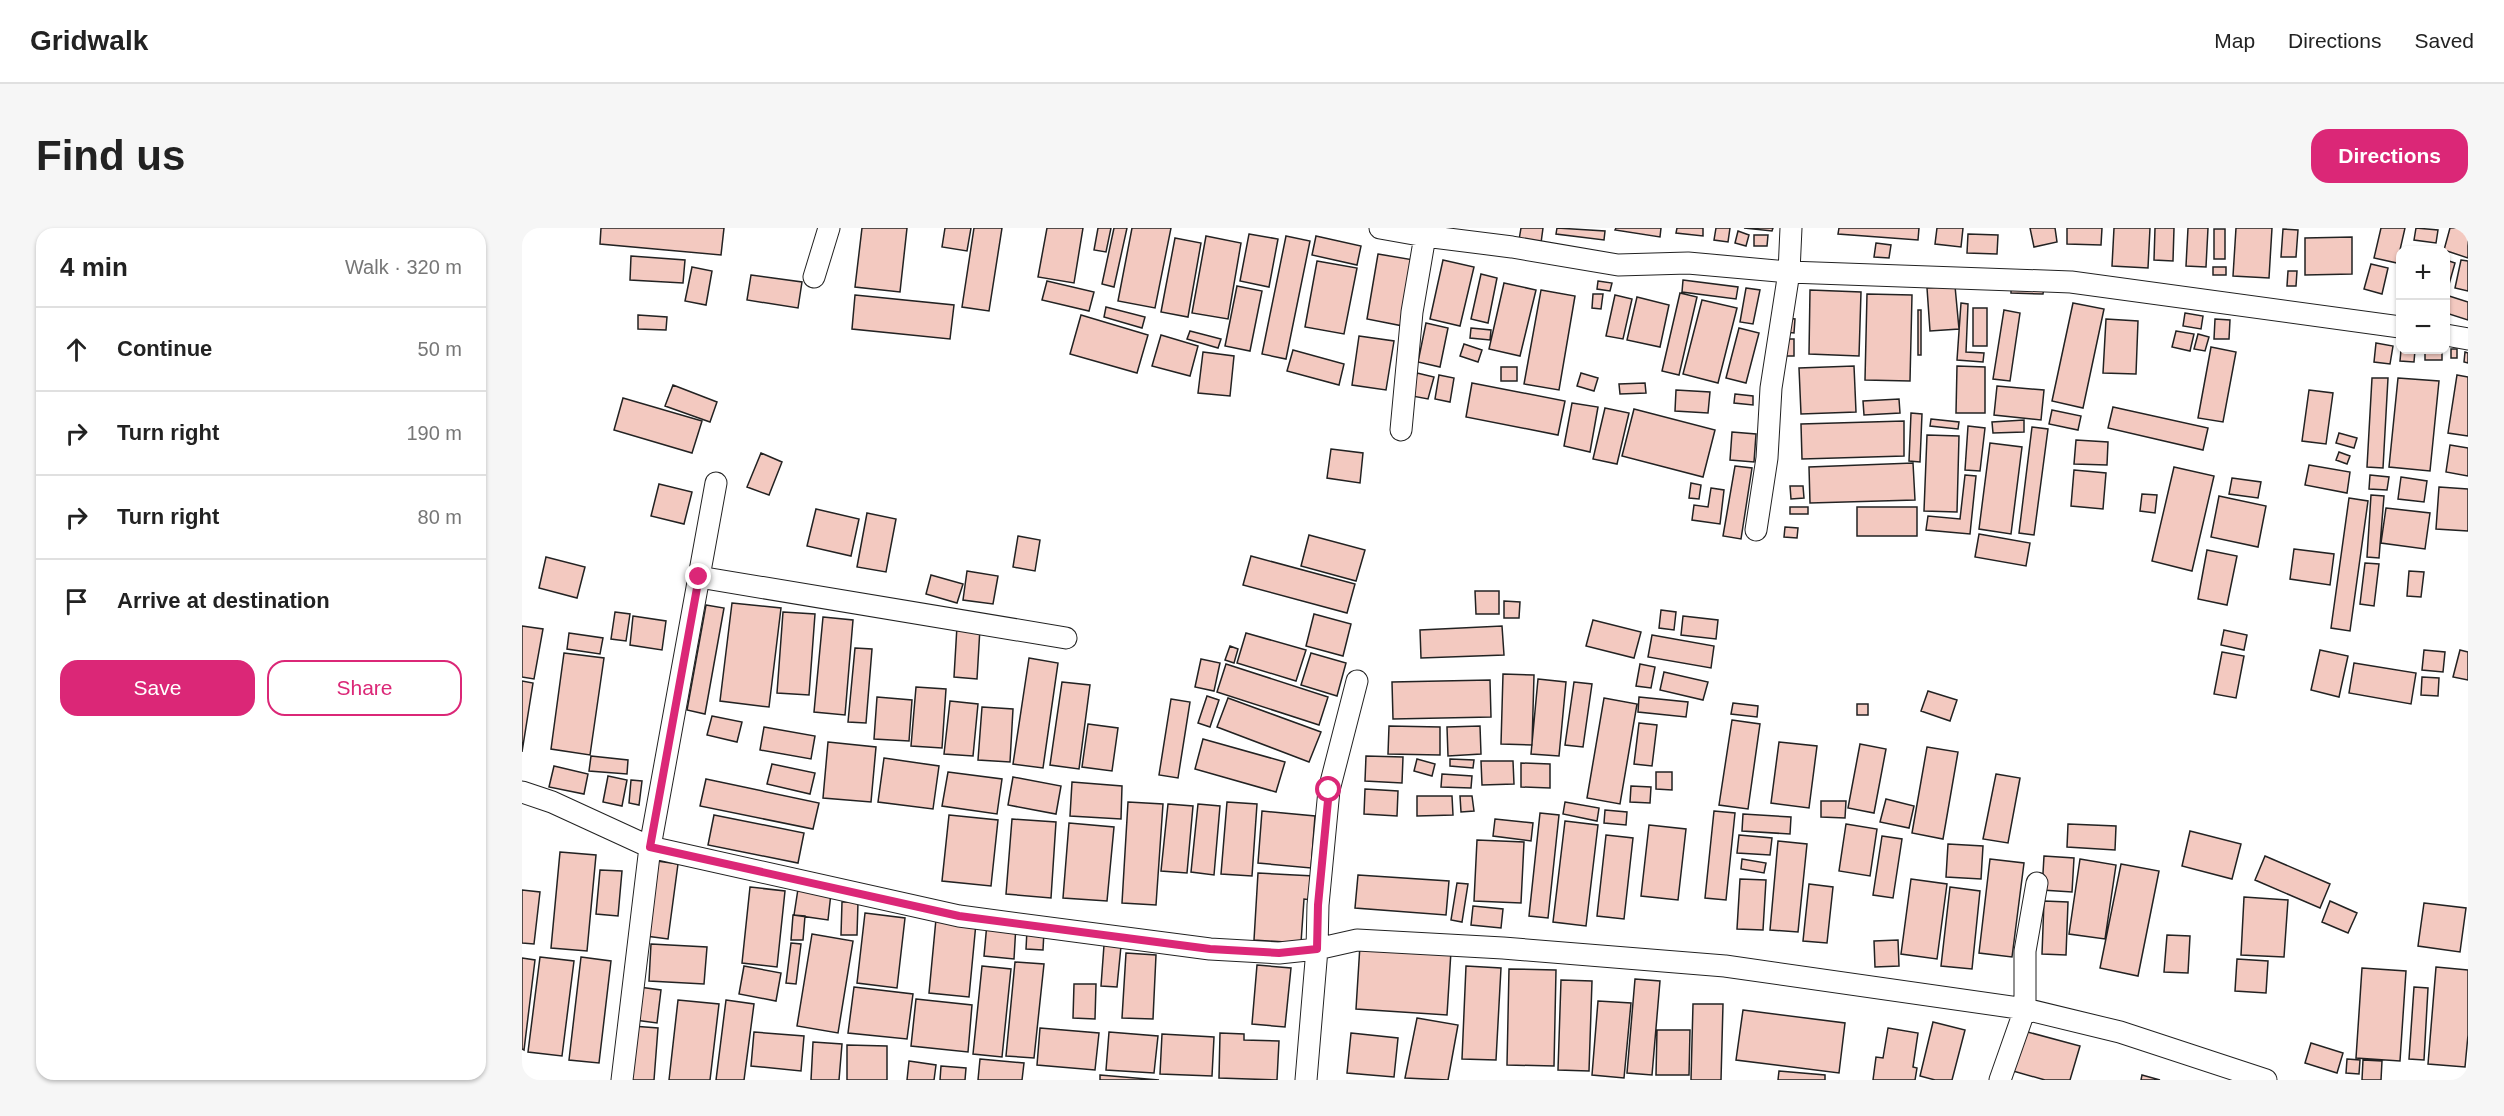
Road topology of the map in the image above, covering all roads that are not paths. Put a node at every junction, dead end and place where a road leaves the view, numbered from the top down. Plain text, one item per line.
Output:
1 (829, 228) edge
2 (1380, 228) edge
3 (1791, 228) edge
4 (1425, 236) junction
5 (1789, 272) junction
6 (814, 277) dead end
7 (2396, 326) edge
8 (2450, 336) edge
9 (2468, 339) edge
10 (1401, 430) dead end
11 (716, 483) dead end
12 (1756, 531) dead end
13 (699, 577) junction
14 (1066, 638) dead end
15 (1357, 681) dead end
16 (522, 792) edge
17 (650, 847) junction
18 (2037, 884) dead end
19 (1317, 949) junction
20 (2025, 1009) junction
21 (622, 1080) edge
22 (1306, 1080) edge
23 (2000, 1080) edge
24 (2266, 1080) edge

1 - 6 street
2 - 4 street
3 - 5 street
4 - 5 street
4 - 10 street
5 - 7 street
5 - 12 street
8 - 9 street
11 - 13 street
13 - 14 street
13 - 17 street
15 - 19 street
16 - 17 street
17 - 19 street
17 - 21 street
18 - 20 street
19 - 20 street
19 - 22 street
20 - 23 street
20 - 24 street

